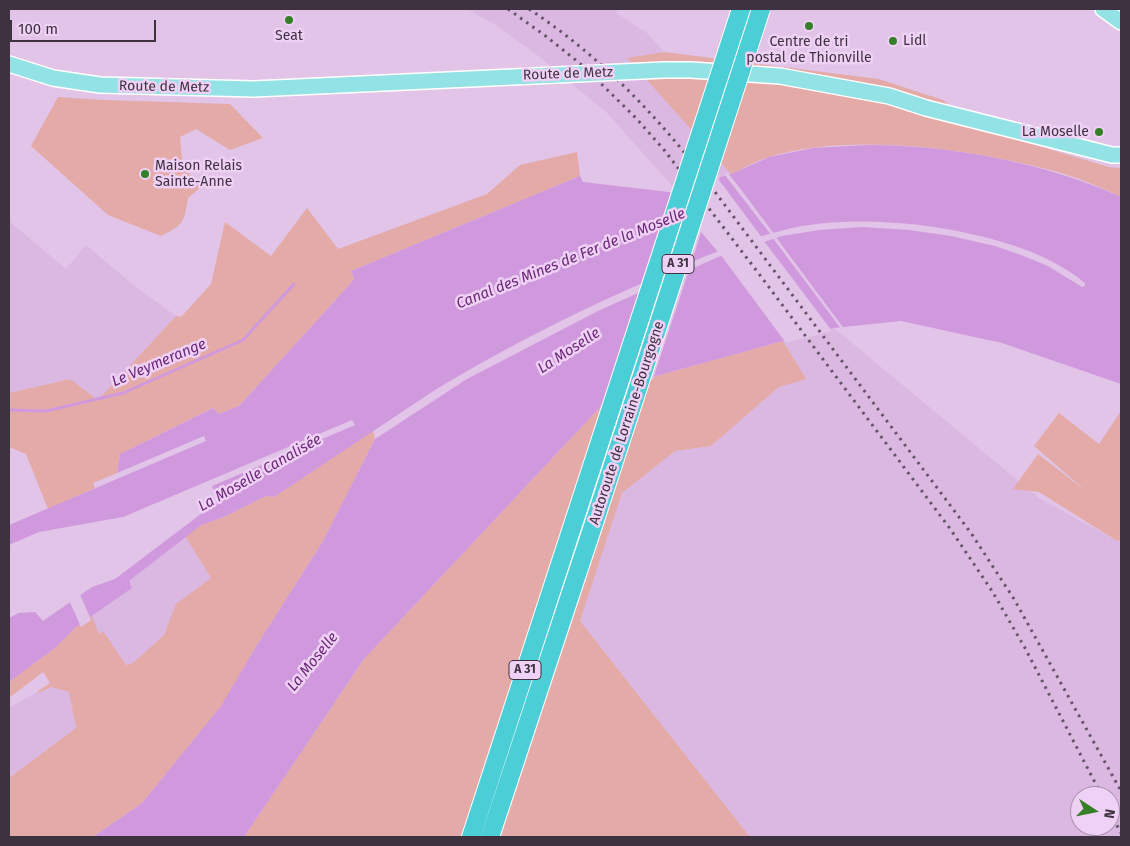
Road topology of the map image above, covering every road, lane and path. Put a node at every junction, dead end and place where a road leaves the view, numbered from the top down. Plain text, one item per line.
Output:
1 (741, 9) edge
2 (761, 9) edge
3 (1103, 9) edge
4 (1121, 22) edge
5 (9, 64) edge
6 (1121, 155) edge
7 (471, 837) edge
8 (490, 837) edge

1 - 7 highway, Autoroute de Lorraine-Bourgogne / A 31, bridge
2 - 8 highway, Autoroute de Lorraine-Bourgogne / A 31, bridge
3 - 4 main road
5 - 6 main road, Route de Metz, bridge

